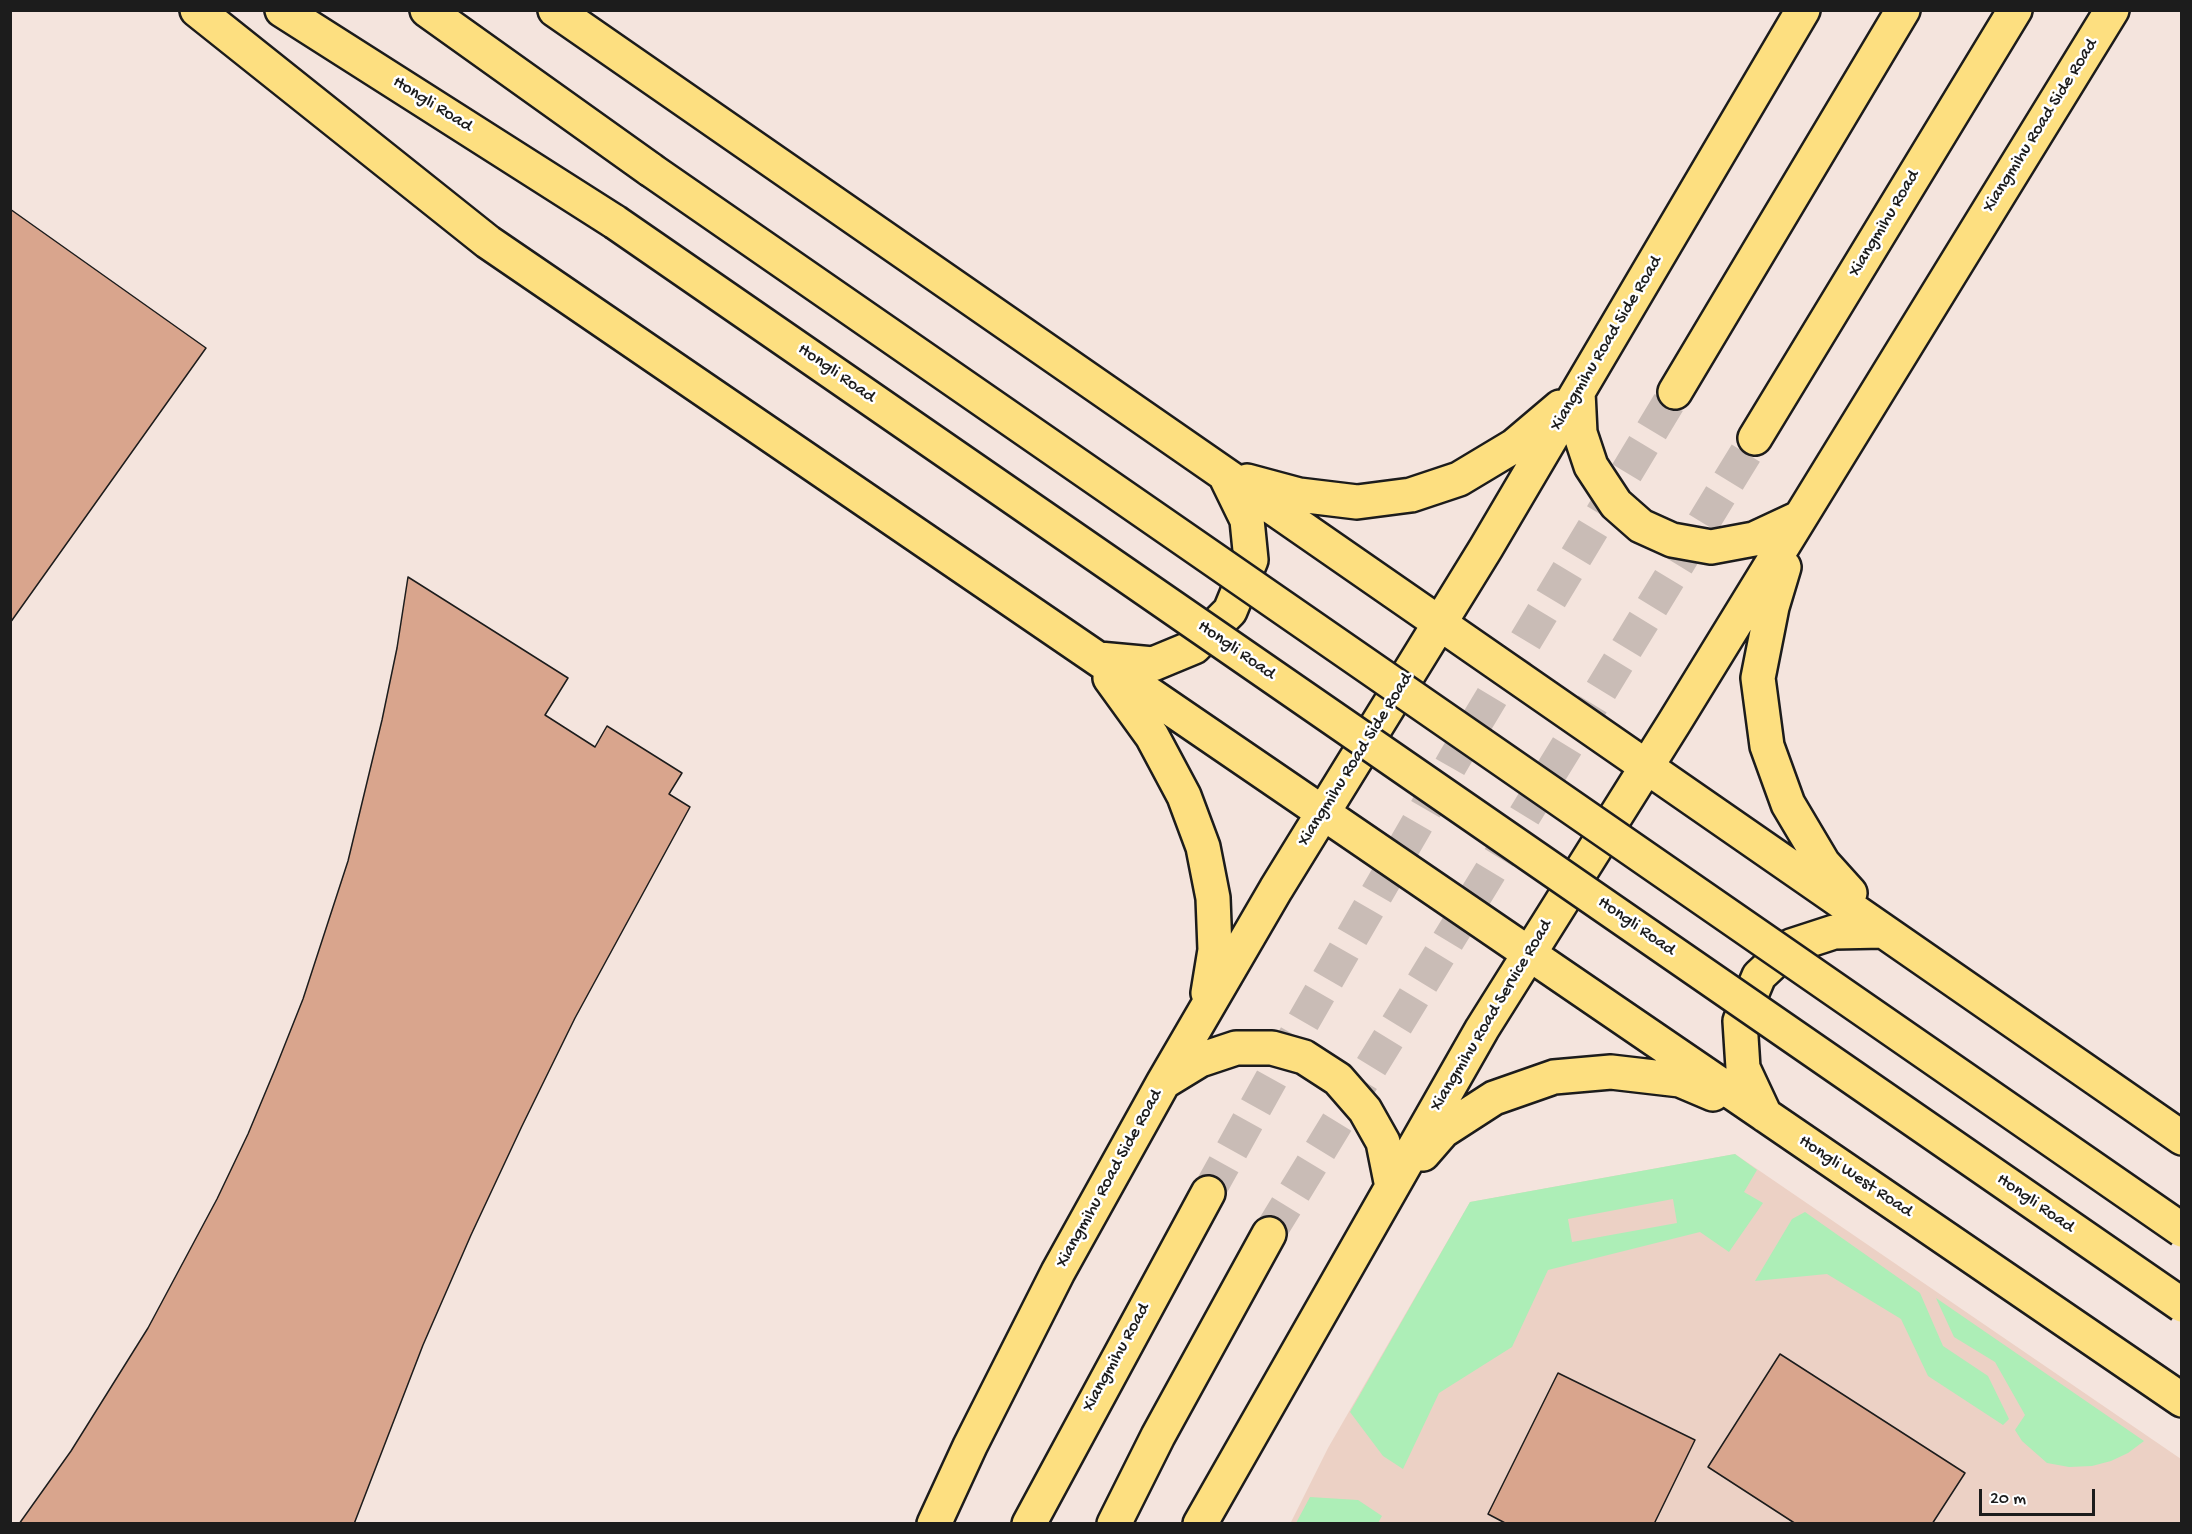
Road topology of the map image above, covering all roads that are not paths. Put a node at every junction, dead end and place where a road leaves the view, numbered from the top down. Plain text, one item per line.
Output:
1 (197, 10) edge
2 (282, 10) edge
3 (427, 10) edge
4 (555, 10) edge
5 (1803, 10) edge
6 (1903, 10) edge
7 (2015, 10) edge
8 (2112, 10) edge
9 (1578, 392) junction
10 (1675, 392) tunnel mouth
11 (1755, 438) tunnel mouth
12 (1226, 476) junction
13 (1799, 518) junction
14 (1440, 624) junction
15 (1097, 659) junction
16 (1646, 768) junction
17 (1323, 813) junction
18 (1883, 931) junction
19 (1528, 953) junction
20 (1204, 1012) junction
21 (1163, 1083) junction
22 (1765, 1115) junction
23 (2181, 1138) edge
24 (1392, 1187) junction
25 (1208, 1194) tunnel mouth
26 (2181, 1230) edge
27 (1269, 1234) tunnel mouth
28 (2181, 1305) edge
29 (2181, 1400) edge
30 (934, 1524) edge
31 (1029, 1524) edge
32 (1114, 1524) edge
33 (1200, 1524) edge

1 - 15 main road
2 - 28 main road, Hongli Road, bridge
3 - 26 main road, bridge
4 - 12 main road
5 - 9 main road, Xiangmihu Road Side Road
6 - 10 main road
7 - 11 main road, Xiangmihu Road
8 - 13 main road, Xiangmihu Road Side Road
9 - 12 main road
9 - 13 main road
9 - 14 main road, Xiangmihu Road Side Road
12 - 14 main road
12 - 15 main road
13 - 16 main road, Xiangmihu Road Service Road
13 - 18 main road
14 - 16 main road
14 - 17 main road, Xiangmihu Road Side Road
15 - 17 main road
15 - 20 main road
16 - 18 main road
16 - 19 main road, Xiangmihu Road Service Road
17 - 19 main road
17 - 20 main road, Xiangmihu Road Side Road
18 - 22 main road
18 - 23 main road
19 - 22 main road, Hongli West Road
19 - 24 main road, Xiangmihu Road Service Road
20 - 21 main road, Xiangmihu Road Side Road
21 - 24 main road
21 - 30 main road, Xiangmihu Road Side Road
22 - 24 main road
22 - 29 main road, Hongli West Road
24 - 33 main road, Xiangmihu Road Service Road
25 - 31 main road, Xiangmihu Road
27 - 32 main road

